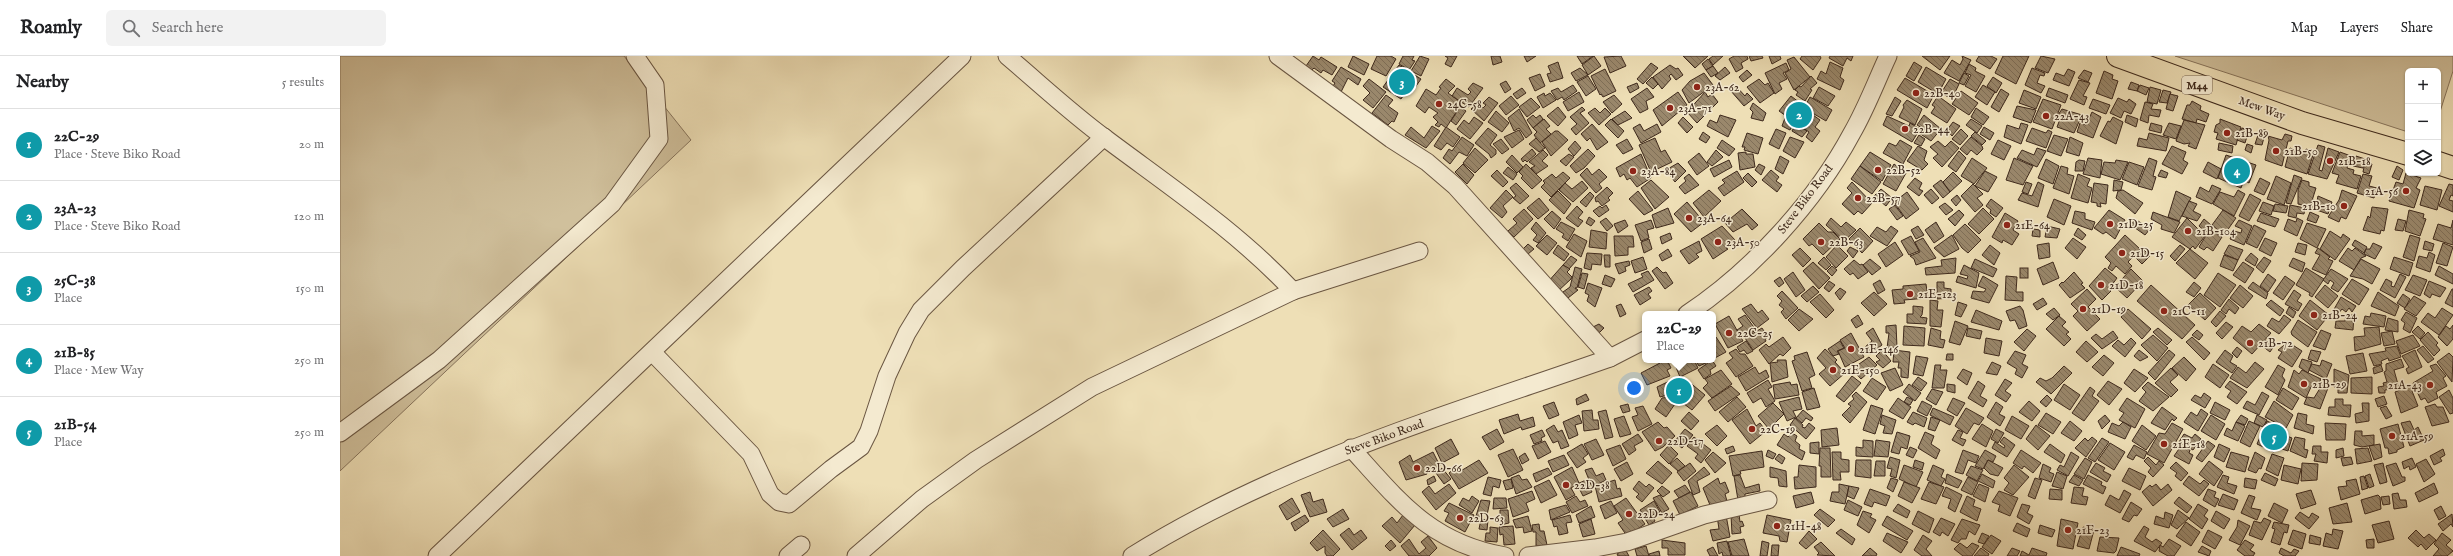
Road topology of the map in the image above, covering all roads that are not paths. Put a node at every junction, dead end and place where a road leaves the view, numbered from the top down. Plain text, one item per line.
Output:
1 (635, 56) edge
2 (962, 56) edge
3 (1006, 56) edge
4 (1278, 56) edge
5 (1888, 56) edge
6 (2118, 56) edge
7 (1104, 137) junction
8 (2405, 153) edge
9 (2441, 164) edge
10 (2453, 168) edge
11 (1419, 251) dead end
12 (1293, 291) junction
13 (1691, 311) edge
14 (1642, 342) edge
15 (652, 352) junction
16 (1610, 358) junction
17 (340, 433) edge
18 (1351, 448) junction
19 (1768, 500) dead end
20 (801, 545) dead end
21 (1598, 552) edge
22 (437, 556) edge
23 (788, 556) edge
24 (856, 556) edge
25 (1132, 556) edge
26 (1505, 556) edge
27 (1528, 556) edge

1 - 17 street
2 - 15 street
3 - 7 street
4 - 16 street
5 - 13 street, Steve Biko Road
6 - 8 main road, Mew Way / M44
7 - 12 street
7 - 15 street
9 - 10 main road
11 - 12 street
12 - 24 street
14 - 16 street, Steve Biko Road
15 - 22 street
16 - 18 street, Steve Biko Road
18 - 25 street, Steve Biko Road
18 - 26 street
19 - 21 street
20 - 23 street
21 - 27 street

